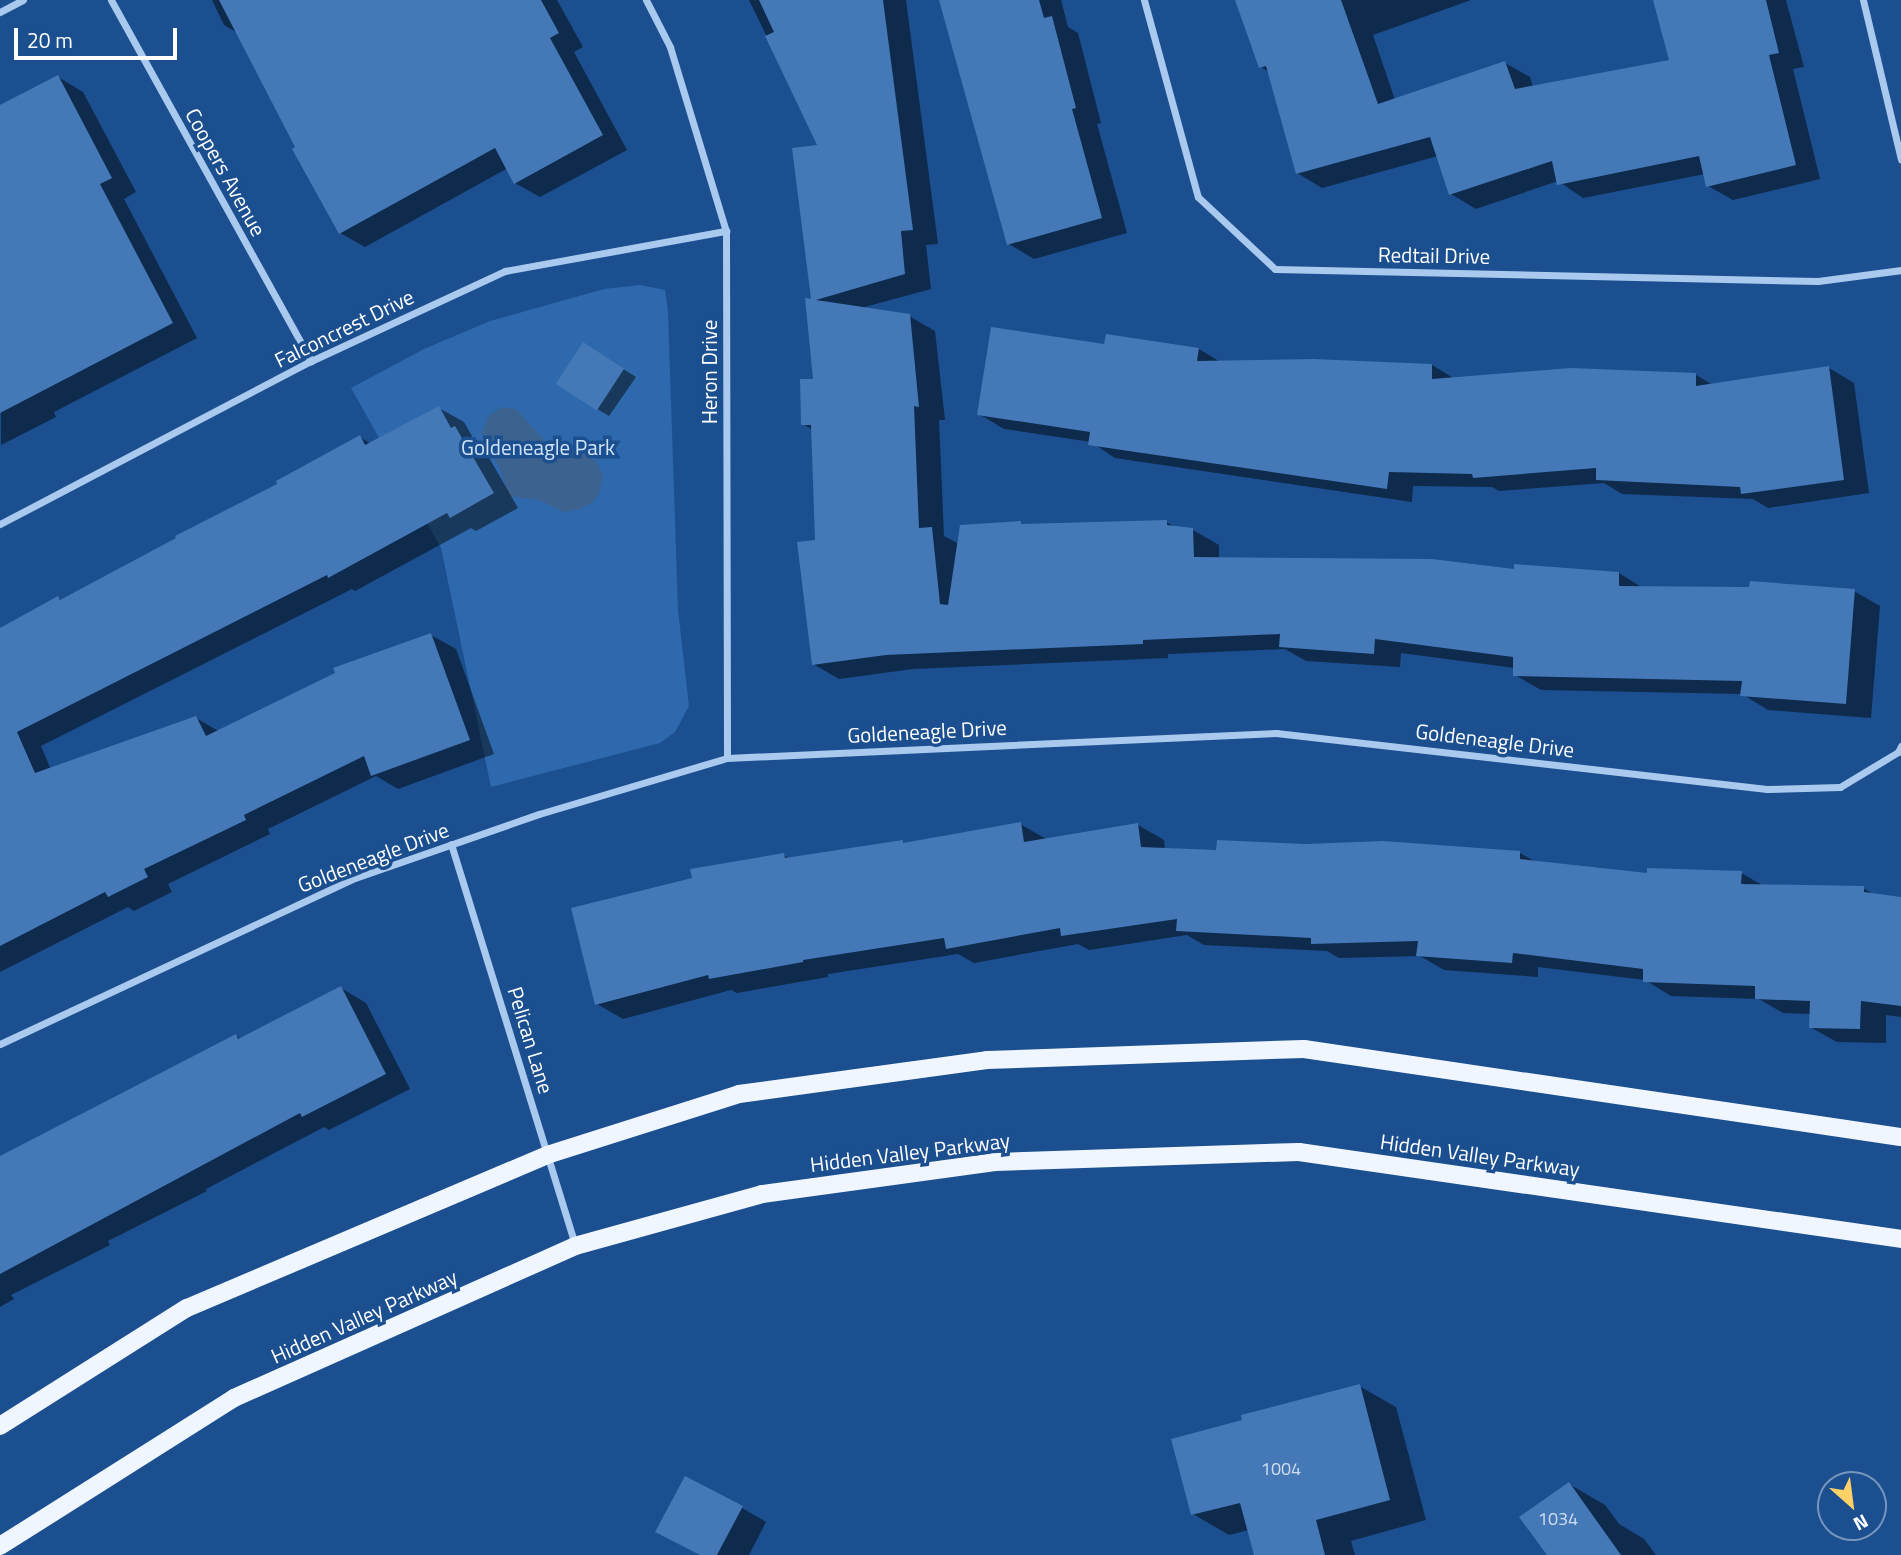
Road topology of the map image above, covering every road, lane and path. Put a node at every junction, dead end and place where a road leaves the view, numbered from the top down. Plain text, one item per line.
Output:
1 (23, 0) edge
2 (111, 0) edge
3 (646, 0) edge
4 (1144, 0) edge
5 (1863, 0) edge
6 (0, 12) edge
7 (1901, 160) edge
8 (726, 231) junction
9 (1901, 270) edge
10 (311, 361) junction
11 (0, 524) edge
12 (1899, 749) edge
13 (727, 758) junction
14 (451, 844) junction
15 (0, 1044) edge
16 (1901, 1137) edge
17 (547, 1155) junction
18 (1901, 1239) edge
19 (575, 1246) junction
20 (0, 1426) edge
21 (0, 1546) edge

1 - 6 street
2 - 10 street, Coopers Avenue
3 - 8 street, Heron Drive
4 - 9 street, Redtail Drive
5 - 7 street
8 - 10 street, Falconcrest Drive
8 - 13 street, Heron Drive
10 - 11 street, Falconcrest Drive
12 - 13 street, Goldeneagle Drive
13 - 14 street, Goldeneagle Drive
14 - 15 street, Goldeneagle Drive
14 - 17 street, Pelican Lane
16 - 17 main road
17 - 19 street, Pelican Lane
17 - 20 main road
18 - 19 main road, Hidden Valley Parkway
19 - 21 main road, Hidden Valley Parkway

